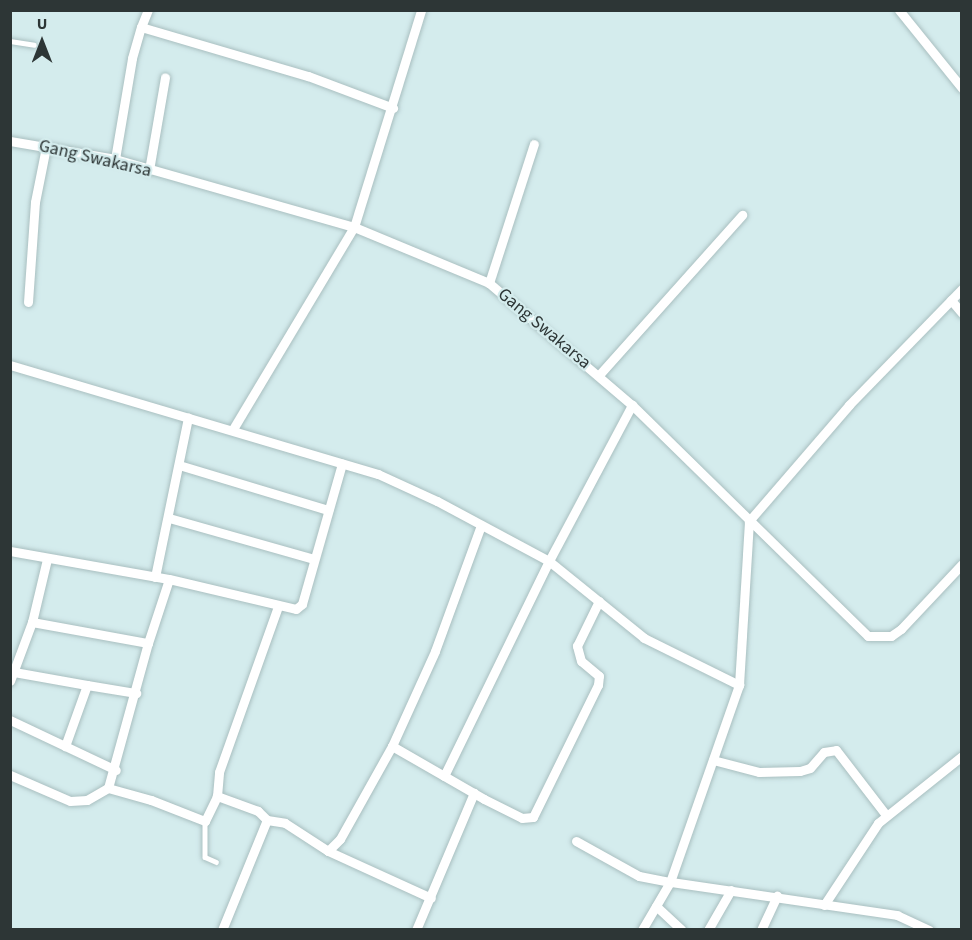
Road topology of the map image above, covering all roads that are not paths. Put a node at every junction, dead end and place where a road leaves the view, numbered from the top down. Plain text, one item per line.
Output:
1 (148, 10) edge
2 (422, 10) edge
3 (902, 11) edge
4 (141, 27) junction
5 (10, 41) edge
6 (34, 45) dead end
7 (165, 76) dead end
8 (962, 87) edge
9 (393, 108) junction
10 (10, 141) edge
11 (534, 144) dead end
12 (46, 147) junction
13 (115, 159) junction
14 (149, 170) junction
15 (742, 216) dead end
16 (354, 226) junction
17 (489, 283) junction
18 (962, 289) edge
19 (951, 300) junction
20 (28, 302) dead end
21 (962, 313) edge
22 (10, 365) edge
23 (599, 375) junction
24 (632, 405) junction
25 (188, 417) junction
26 (233, 429) junction
27 (342, 464) junction
28 (179, 465) junction
29 (328, 510) junction
30 (169, 518) junction
31 (748, 521) junction
32 (481, 525) junction
33 (10, 551) edge
34 (47, 559) junction
35 (314, 559) junction
36 (549, 561) junction
37 (962, 564) edge
38 (155, 577) junction
39 (169, 579) junction
40 (599, 601) junction
41 (278, 606) junction
42 (32, 622) junction
43 (148, 643) junction
44 (12, 676) edge
45 (87, 685) junction
46 (739, 685) junction
47 (136, 693) junction
48 (10, 720) edge
49 (65, 746) junction
50 (392, 746) junction
51 (962, 756) edge
52 (713, 760) junction
53 (116, 770) junction
54 (10, 775) edge
55 (444, 776) junction
56 (108, 788) junction
57 (474, 793) junction
58 (217, 796) junction
59 (886, 814) junction
60 (267, 820) junction
61 (205, 821) junction
62 (576, 841) dead end
63 (328, 851) junction
64 (216, 862) dead end
65 (670, 882) junction
66 (731, 890) junction
67 (777, 896) junction
68 (431, 898) junction
69 (824, 905) junction
70 (656, 906) junction
71 (222, 930) edge
72 (416, 930) edge
73 (642, 930) edge
74 (682, 930) edge
75 (708, 930) edge
76 (761, 930) edge
77 (929, 930) edge

1 - 4 street
2 - 9 street
3 - 8 street
4 - 9 street
4 - 13 street
5 - 6 lane
7 - 14 street
9 - 16 street
10 - 12 street, Gang Swakarsa
11 - 17 street
12 - 13 street, Gang Swakarsa
12 - 20 street
13 - 14 street, Gang Swakarsa
14 - 16 street, Gang Swakarsa
15 - 23 street
16 - 17 street, Gang Swakarsa
16 - 26 street
17 - 23 street, Gang Swakarsa
18 - 19 street
19 - 21 street
19 - 31 street
22 - 25 street
23 - 24 street, Gang Swakarsa
24 - 31 street, Gang Swakarsa
24 - 36 street
25 - 26 street
25 - 28 street
26 - 27 street
27 - 29 street
27 - 32 street
28 - 29 street
28 - 30 street
29 - 35 street
30 - 35 street
30 - 38 street
31 - 37 street, Gang Swakarsa
31 - 46 street
32 - 36 street
32 - 50 street
33 - 34 street
34 - 38 street
34 - 42 street
35 - 41 street
36 - 40 street
36 - 55 street
38 - 39 street
39 - 41 street
39 - 43 street
40 - 46 street
40 - 57 street
41 - 58 street
42 - 43 street
42 - 44 street
43 - 47 street
44 - 45 street
45 - 47 street
45 - 49 street
46 - 52 street
47 - 53 street
48 - 49 street
49 - 53 street
50 - 55 street
50 - 63 street
51 - 59 street
52 - 59 street
52 - 65 street
53 - 56 street
54 - 56 street
55 - 57 street
56 - 61 street
57 - 68 street
58 - 60 street
58 - 61 street
59 - 69 street
60 - 63 street
60 - 71 street
61 - 64 lane
62 - 65 street
63 - 68 street
65 - 66 street
65 - 70 street
66 - 67 street
66 - 75 street
67 - 69 street
67 - 76 street
68 - 72 street
69 - 77 street
70 - 73 street
70 - 74 street

